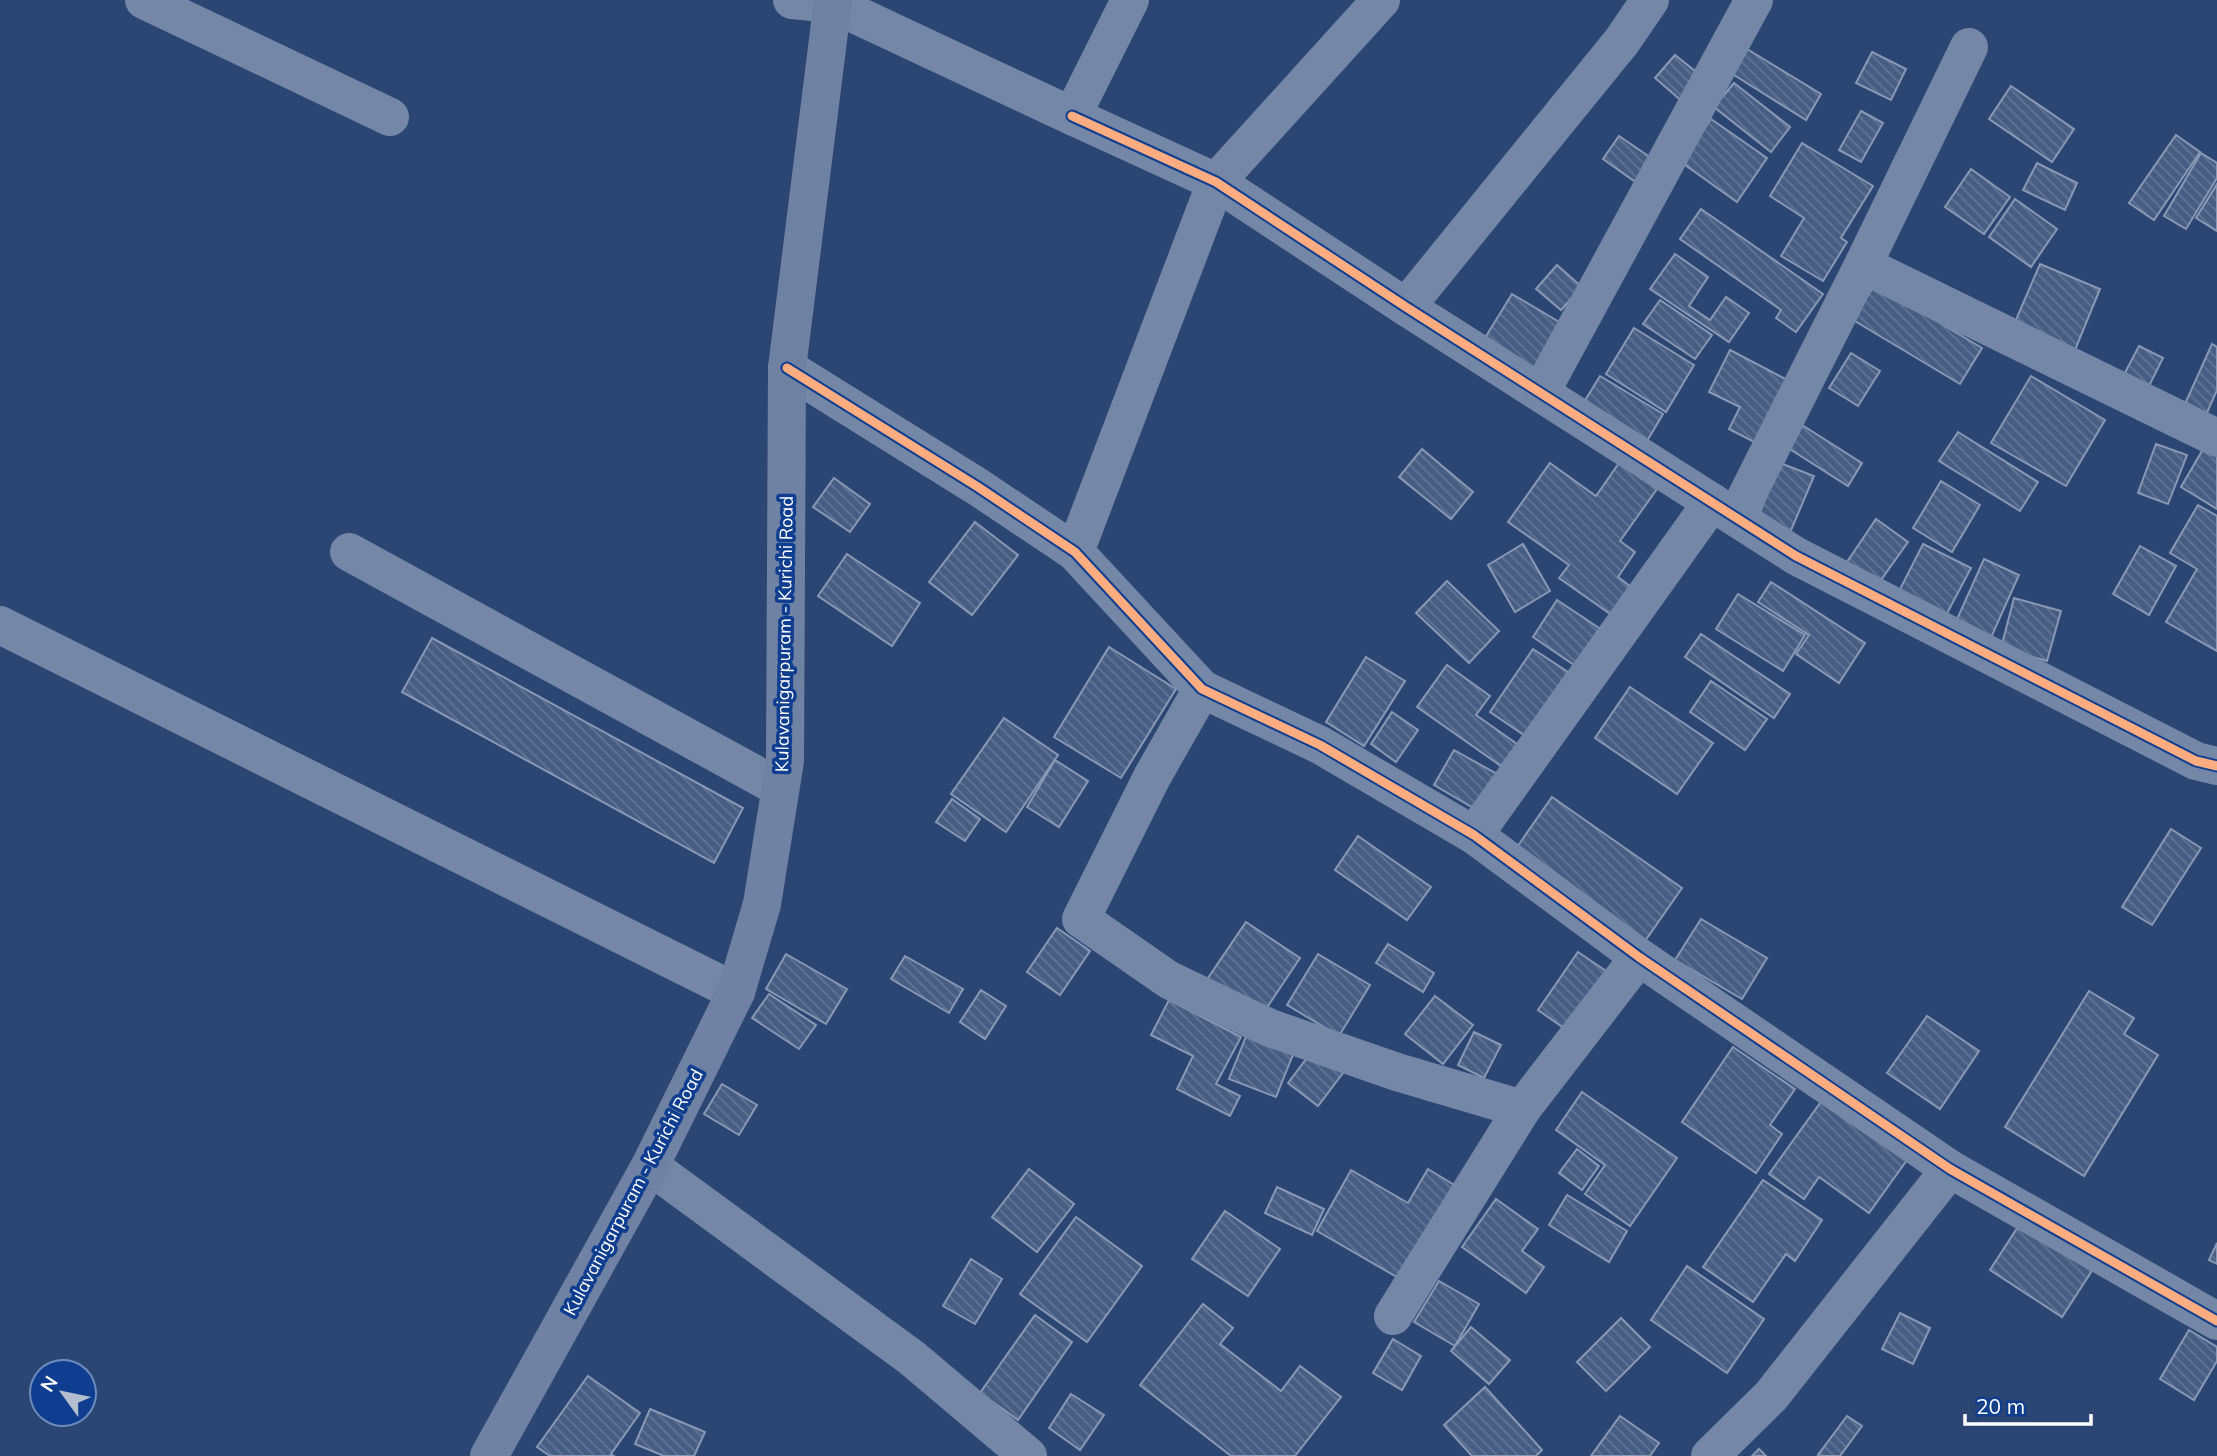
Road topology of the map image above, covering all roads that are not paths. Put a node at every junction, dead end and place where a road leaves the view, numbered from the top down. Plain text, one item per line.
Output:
1 (144, 0) edge
2 (792, 0) edge
3 (1130, 0) edge
4 (1381, 0) edge
5 (1650, 0) edge
6 (1754, 0) edge
7 (833, 2) edge
8 (1969, 47) dead end
9 (1072, 116) junction
10 (390, 117) dead end
11 (1216, 182) junction
12 (1863, 265) junction
13 (1406, 307) junction
14 (787, 368) junction
15 (1541, 392) junction
16 (2217, 438) edge
17 (1724, 509) junction
18 (349, 552) dead end
19 (1075, 552) junction
20 (0, 625) edge
21 (1202, 689) junction
22 (2217, 766) edge
23 (780, 788) junction
24 (1474, 835) junction
25 (1639, 957) junction
26 (736, 992) junction
27 (1522, 1109) junction
28 (650, 1166) junction
29 (1950, 1169) junction
30 (1393, 1316) dead end
31 (2217, 1321) edge
32 (489, 1456) edge
33 (1028, 1456) edge
34 (1710, 1456) edge

1 - 10 street
2 - 7 street
3 - 9 street
4 - 11 street
5 - 13 street
6 - 15 street
7 - 9 street
7 - 14 main road, Kulavanigarpuram - Kurichi Road
8 - 12 street
9 - 11 street
11 - 13 street
11 - 19 street
12 - 16 street
12 - 17 street
13 - 15 street
14 - 19 street
14 - 23 main road, Kulavanigarpuram - Kurichi Road
15 - 17 street
17 - 22 street
17 - 24 street
18 - 23 street
19 - 21 street
20 - 26 street
21 - 24 street
21 - 27 street
23 - 26 main road, Kulavanigarpuram - Kurichi Road
24 - 25 street
25 - 27 street
25 - 29 street
26 - 28 main road, Kulavanigarpuram - Kurichi Road
27 - 30 street
28 - 32 main road, Kulavanigarpuram - Kurichi Road
28 - 33 street
29 - 31 street
29 - 34 street

